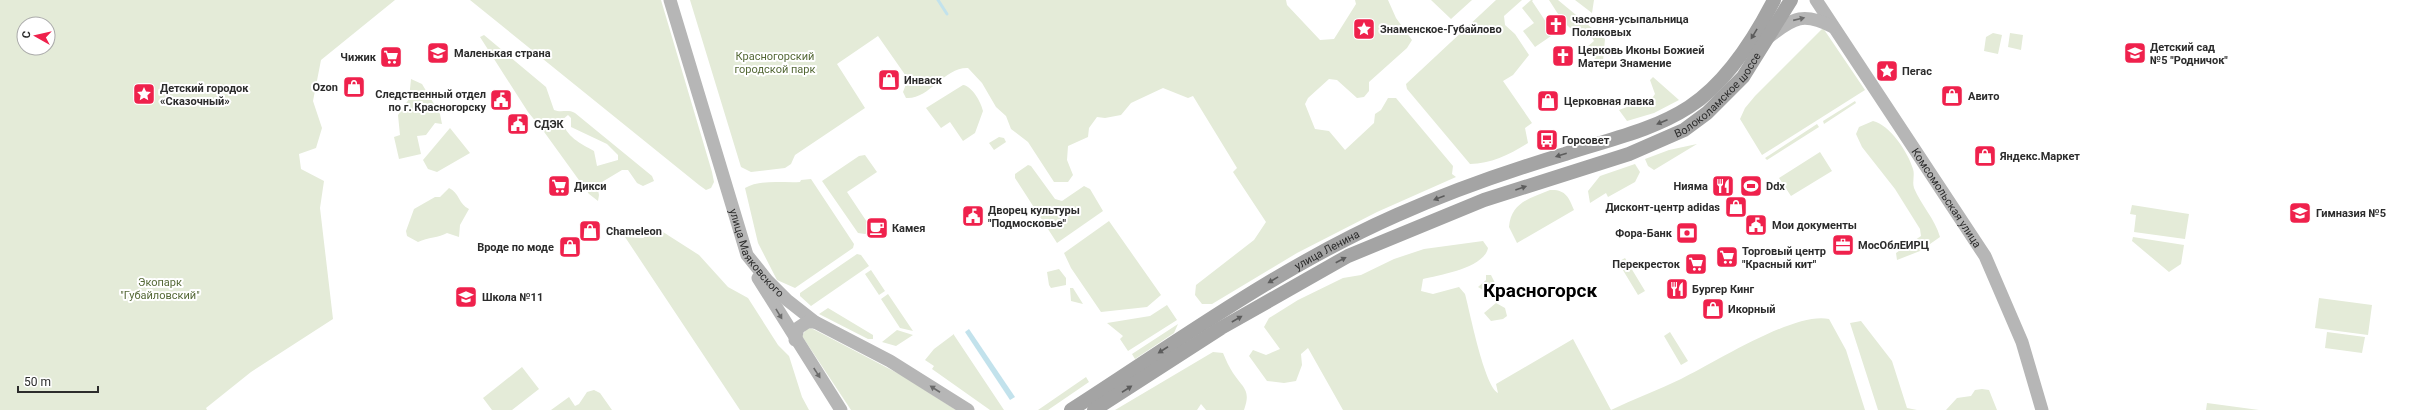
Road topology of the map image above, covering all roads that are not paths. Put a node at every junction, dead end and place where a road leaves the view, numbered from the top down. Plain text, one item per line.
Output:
1 (670, 0) edge
2 (1774, 0) edge
3 (1791, 0) edge
4 (1817, 1) edge
5 (1833, 27) junction
6 (1768, 38) junction
7 (1607, 140) joint
8 (1618, 157) joint
9 (747, 255) junction
10 (815, 322) junction
11 (795, 340) junction
12 (841, 410) edge
13 (968, 410) edge
14 (1071, 410) edge
15 (1094, 410) edge
16 (2042, 410) edge

1 - 9 street, улица Маяковского
2 -> 7 main road, Волоколамское шоссе
3 - 6 main road, Волоколамское шоссе
4 - 5 street, Комсомольская улица
6 -> 5 street
5 - 16 street, Комсомольская улица
6 - 8 main road, Волоколамское шоссе
7 -> 14 main road, улица Ленина
15 -> 8 main road, улица Ленина
9 - 10 street, улица Маяковского
9 -> 11 street
10 - 11 street
13 -> 10 street, улица Маяковского
11 -> 12 street

